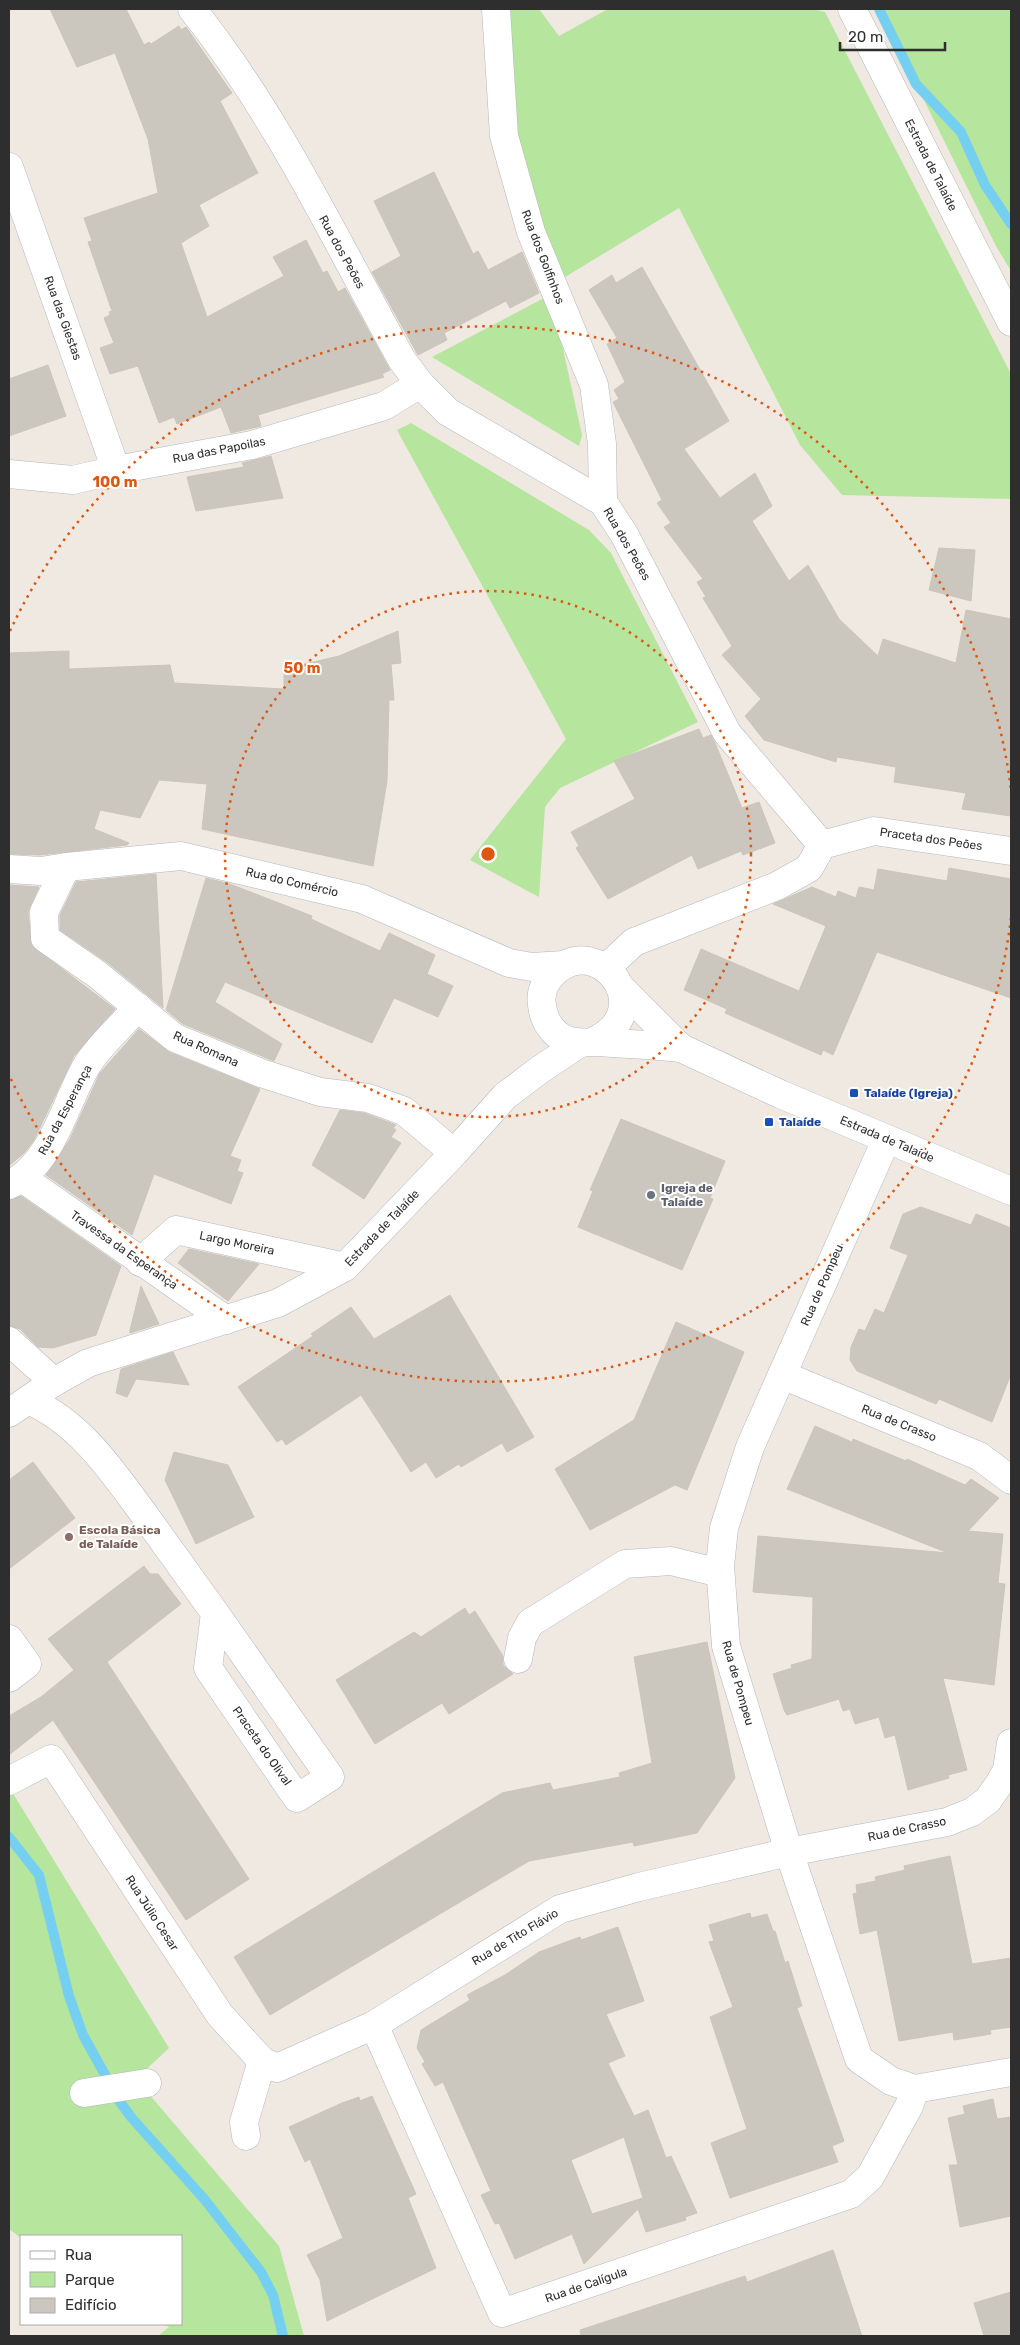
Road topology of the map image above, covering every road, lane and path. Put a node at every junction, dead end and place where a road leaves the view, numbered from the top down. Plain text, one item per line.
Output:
1 (192, 9) edge
2 (496, 9) edge
3 (852, 9) edge
4 (9, 167) edge
5 (1011, 322) edge
6 (420, 384) junction
7 (116, 470) junction
8 (9, 474) edge
9 (603, 502) junction
10 (822, 845) junction
11 (1011, 851) edge
12 (66, 866) junction
13 (9, 869) edge
14 (564, 965) junction
15 (614, 978) junction
16 (138, 1008) junction
17 (586, 1042) junction
18 (681, 1048) junction
19 (886, 1140) junction
20 (454, 1153) junction
21 (15, 1181) edge
22 (1011, 1191) edge
23 (140, 1262) junction
24 (345, 1267) junction
25 (226, 1320) junction
26 (9, 1341) edge
27 (782, 1375) junction
28 (54, 1382) junction
29 (19, 1406) edge
30 (1011, 1480) edge
31 (720, 1573) junction
32 (215, 1613) junction
33 (9, 1639) edge
34 (518, 1659) dead end
35 (9, 1678) edge
36 (1011, 1743) edge
37 (9, 1781) edge
38 (789, 1852) junction
39 (374, 2025) junction
40 (262, 2060) junction
41 (1011, 2072) edge
42 (147, 2083) dead end
43 (915, 2089) junction
44 (84, 2093) dead end
45 (246, 2136) dead end
46 (506, 2325) edge

1 - 6 street, Rua dos Peões
2 - 9 street, Rua dos Golfinhos
3 - 5 street, Estrada de Talaíde
4 - 7 street, Rua das Giestas
6 - 7 street, Rua das Papoilas
6 - 9 street, Rua dos Peões
7 - 8 street, Rua das Papoilas
9 - 10 street, Rua dos Peões
10 - 11 street, Praceta dos Peões
10 - 15 street
12 - 13 street, Rua do Comércio
12 - 14 street, Rua do Comércio
12 - 16 street, Rua Romana
14 - 15 street, Estrada de Talaíde
14 - 17 street, Estrada de Talaíde
15 - 17 street, Estrada de Talaíde
15 - 18 street, Estrada de Talaíde
16 - 20 street, Rua Romana
16 - 21 street, Rua da Esperança
17 - 18 street, Estrada de Talaíde
17 - 20 street, Estrada de Talaíde
18 - 19 street, Estrada de Talaíde
19 - 22 street, Estrada de Talaíde
19 - 27 street, Rua de Pompeu
20 - 24 street, Estrada de Talaíde
21 - 23 street, Travessa da Esperança
23 - 24 street, Largo Moreira
23 - 25 street, Travessa da Esperança
24 - 25 street, Estrada de Talaíde
25 - 28 street, Estrada de Talaíde
26 - 28 street
27 - 30 street, Rua de Crasso
27 - 31 street, Rua de Pompeu
28 - 29 street, Estrada de Talaíde
29 - 32 street, Praceta do Olival
31 - 34 street
31 - 38 street, Rua de Pompeu
32 - 32 street, Praceta do Olival
33 - 35 street
36 - 38 street, Rua de Crasso
37 - 40 street, Rua Júlio Cesar
38 - 39 street, Rua de Tito Flávio
38 - 43 street, Rua de Pompeu
39 - 40 street, Rua de Tito Flávio
39 - 46 street, Rua de Calígula
40 - 45 street
41 - 43 street
42 - 44 street
43 - 46 street, Rua de Calígula

